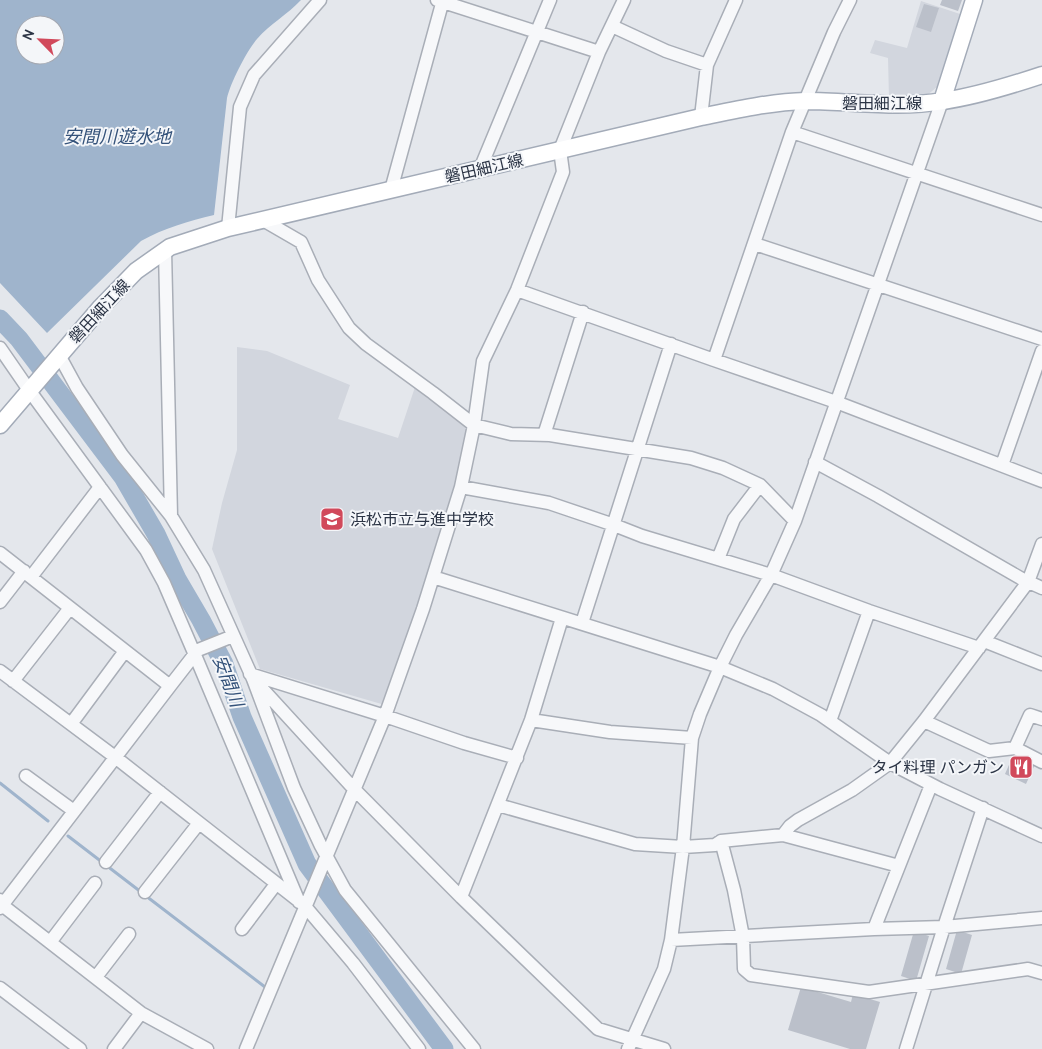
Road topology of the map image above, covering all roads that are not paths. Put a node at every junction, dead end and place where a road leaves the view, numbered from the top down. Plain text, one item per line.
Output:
1 (320, 0) edge
2 (550, 0) edge
3 (624, 0) edge
4 (736, 0) edge
5 (850, 0) edge
6 (974, 0) edge
7 (441, 1) edge
8 (612, 26) junction
9 (538, 32) junction
10 (599, 52) junction
11 (707, 65) junction
12 (1042, 75) edge
13 (806, 101) junction
14 (942, 102) junction
15 (701, 117) junction
16 (792, 132) junction
17 (560, 150) junction
18 (480, 169) junction
19 (916, 173) junction
20 (391, 190) junction
21 (1042, 215) edge
22 (263, 220) junction
23 (228, 228) junction
24 (755, 244) junction
25 (165, 250) junction
26 (877, 286) junction
27 (517, 290) junction
28 (584, 312) junction
29 (1042, 339) edge
30 (671, 344) junction
31 (0, 348) edge
32 (1042, 351) edge
33 (59, 355) junction
34 (714, 360) junction
35 (29, 390) junction
36 (836, 402) junction
37 (0, 425) edge
38 (474, 425) junction
39 (544, 435) junction
40 (638, 448) junction
41 (815, 462) junction
42 (1002, 465) junction
43 (1042, 481) edge
44 (760, 485) junction
45 (100, 486) junction
46 (461, 487) junction
47 (171, 516) junction
48 (795, 521) junction
49 (614, 525) junction
50 (1042, 544) edge
51 (0, 553) edge
52 (718, 559) junction
53 (27, 574) junction
54 (771, 575) junction
55 (433, 578) junction
56 (1028, 582) junction
57 (1042, 588) edge
58 (0, 602) edge
59 (70, 608) junction
60 (869, 611) junction
61 (562, 618) junction
62 (582, 623) junction
63 (230, 637) junction
64 (982, 645) junction
65 (125, 651) junction
66 (196, 652) junction
67 (1042, 664) edge
68 (720, 667) junction
69 (0, 671) edge
70 (252, 676) junction
71 (13, 681) junction
72 (170, 686) junction
73 (384, 716) junction
74 (1042, 719) edge
75 (531, 720) junction
76 (830, 721) junction
77 (924, 721) junction
78 (71, 724) junction
79 (692, 738) junction
80 (1015, 748) junction
81 (115, 757) junction
82 (517, 758) junction
83 (1042, 762) edge
84 (890, 763) junction
85 (26, 776) dead end
86 (931, 785) junction
87 (354, 789) junction
88 (160, 792) junction
89 (498, 805) junction
90 (983, 808) junction
91 (74, 811) junction
92 (199, 823) junction
93 (783, 835) junction
94 (1042, 836) edge
95 (721, 841) junction
96 (683, 847) junction
97 (324, 858) junction
98 (106, 862) dead end
99 (899, 866) junction
100 (95, 883) dead end
101 (276, 884) junction
102 (145, 892) dead end
103 (461, 897) junction
104 (303, 902) junction
105 (1, 904) edge
106 (1042, 918) edge
107 (944, 927) junction
108 (242, 929) dead end
109 (874, 929) junction
110 (129, 934) dead end
111 (743, 937) junction
112 (671, 940) junction
113 (51, 941) junction
114 (1042, 973) edge
115 (96, 977) junction
116 (927, 984) junction
117 (0, 988) edge
118 (141, 1013) junction
119 (631, 1044) edge
120 (80, 1049) edge
121 (114, 1049) edge
122 (207, 1049) edge
123 (246, 1049) edge
124 (419, 1049) edge
125 (474, 1049) edge
126 (664, 1049) edge
127 (906, 1049) edge

1 - 23 street
2 - 9 street
3 - 8 street
4 - 11 street
5 - 13 street
6 - 14 main road, 磐田細江線
7 - 9 street
7 - 20 street
8 - 10 street
8 - 11 street
9 - 10 street
9 - 18 street
10 - 17 street
11 - 15 street
12 - 14 main road
13 - 14 main road, 磐田細江線
13 - 15 main road, 磐田細江線
13 - 16 street
14 - 19 street
15 - 17 main road, 磐田細江線
16 - 19 street
16 - 24 street
17 - 18 main road, 磐田細江線
17 - 27 street
18 - 20 main road, 磐田細江線
19 - 21 street
19 - 26 street
20 - 22 main road, 磐田細江線
22 - 23 main road, 磐田細江線
22 - 38 street
23 - 25 main road, 磐田細江線
24 - 26 street
24 - 34 street
25 - 33 main road, 磐田細江線
25 - 47 street
26 - 29 street
26 - 36 street
27 - 28 street
27 - 38 street
28 - 30 street
28 - 39 street
30 - 34 street
30 - 40 street
31 - 35 street
32 - 42 street
33 - 35 main road, 磐田細江線
33 - 47 street
34 - 36 street
35 - 37 main road, 磐田細江線
35 - 45 street
36 - 41 street
36 - 42 street
38 - 39 street
38 - 46 street
39 - 40 street
40 - 44 street
40 - 49 street
41 - 48 street
41 - 56 street
42 - 43 street
44 - 48 street
44 - 52 street
45 - 53 street
45 - 66 street
46 - 49 street
46 - 55 street
47 - 63 street
48 - 54 street
49 - 52 street
49 - 62 street
50 - 56 street
51 - 53 street
52 - 54 street
53 - 58 street
53 - 59 street
54 - 60 street
54 - 68 street
55 - 61 street
55 - 73 street
56 - 57 street
56 - 64 street
59 - 65 street
59 - 71 street
60 - 64 street
60 - 76 street
61 - 62 street
61 - 75 street
62 - 68 street
63 - 66 street
63 - 70 street
64 - 67 street
64 - 77 street
65 - 72 street
65 - 78 street
66 - 72 street
66 - 104 street
68 - 76 street
68 - 79 street
69 - 71 street
70 - 73 street
70 - 87 street
70 - 97 street
71 - 78 street
72 - 81 street
73 - 82 street
73 - 87 street
74 - 80 street
75 - 79 street
75 - 82 street
76 - 84 street
77 - 80 street
77 - 84 street
78 - 81 street
79 - 96 street
80 - 83 street
81 - 88 street
81 - 91 street
82 - 89 street
84 - 86 street
84 - 93 street
85 - 91 street
86 - 90 street
86 - 99 street
87 - 97 street
87 - 103 street
88 - 92 street
88 - 98 street
89 - 96 street
89 - 103 street
90 - 94 street
90 - 107 street
91 - 105 street
92 - 101 street
92 - 102 street
93 - 95 street
93 - 99 street
95 - 96 street
95 - 111 street
96 - 112 street
97 - 104 street
97 - 125 street
99 - 109 street
100 - 113 street
101 - 104 street
101 - 108 street
103 - 119 street
104 - 123 street
104 - 124 street
105 - 113 street
106 - 107 street
107 - 109 street
107 - 116 street
109 - 111 street
110 - 115 street
111 - 112 street
111 - 116 street
112 - 119 street
113 - 115 street
114 - 116 street
115 - 118 street
116 - 127 street
117 - 120 street
118 - 121 street
118 - 122 street
119 - 126 street

